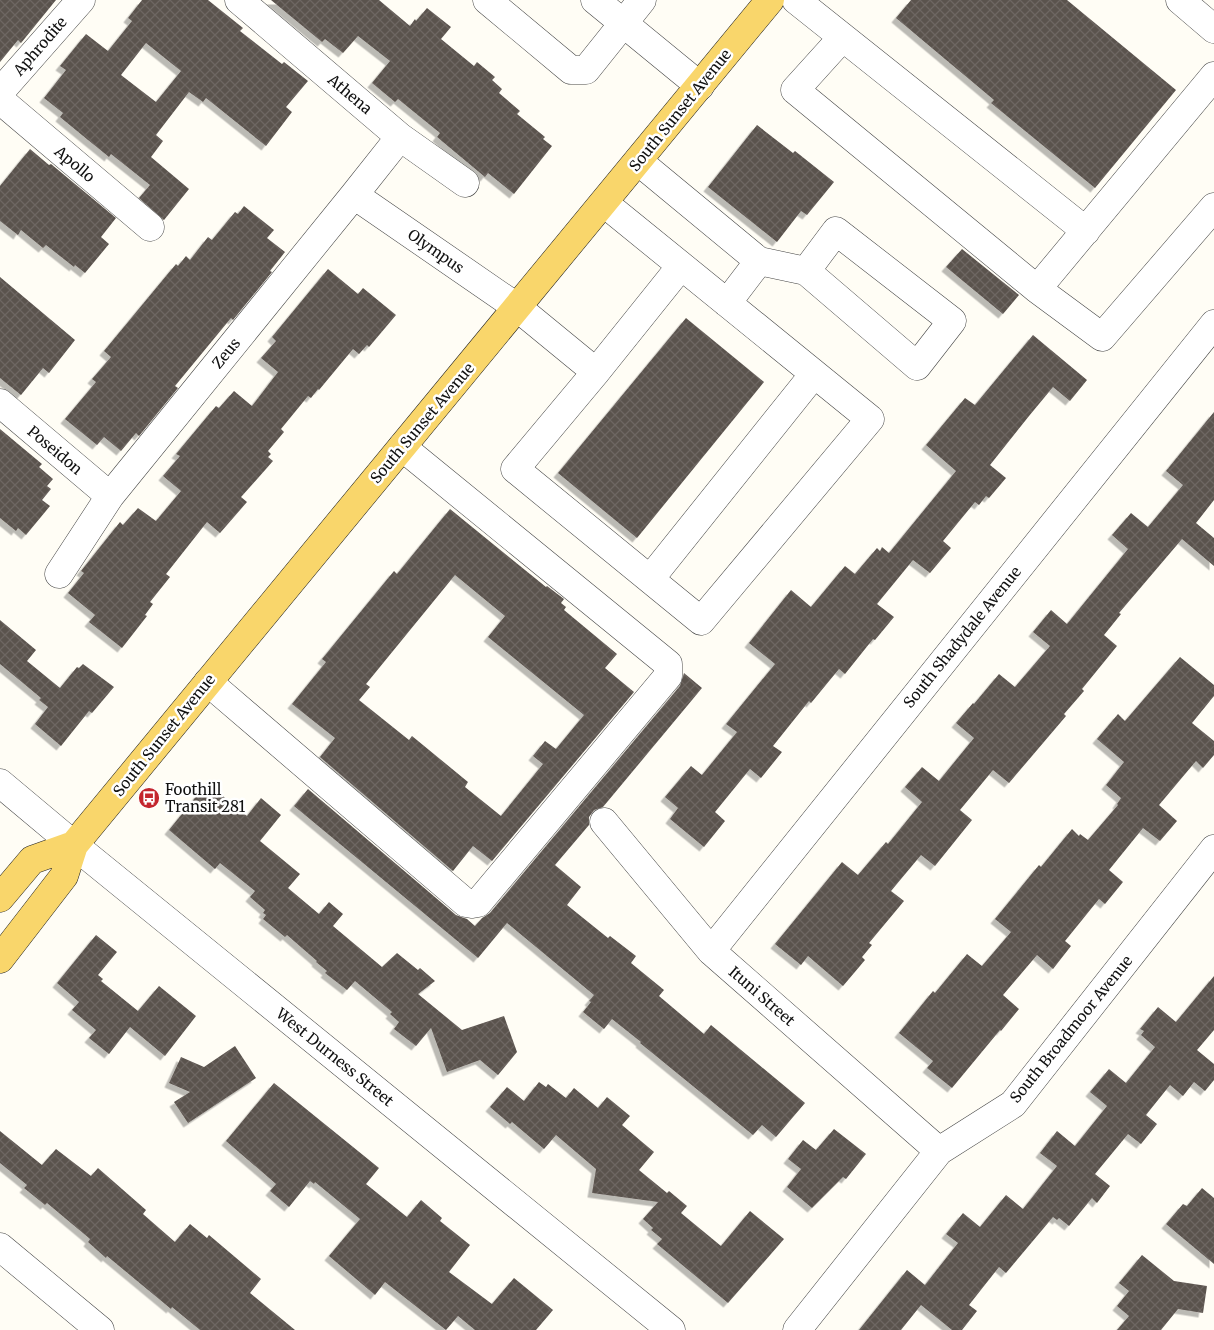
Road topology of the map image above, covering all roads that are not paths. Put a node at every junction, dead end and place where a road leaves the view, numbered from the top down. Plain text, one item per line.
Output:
1 (81, 0) edge
2 (239, 0) edge
3 (486, 0) edge
4 (595, 0) edge
5 (642, 0) edge
6 (770, 0) edge
7 (796, 0) edge
8 (1180, 0) edge
9 (624, 23) junction
10 (1214, 29) edge
11 (842, 38) junction
12 (700, 86) junction
13 (1210, 91) edge
14 (0, 92) edge
15 (0, 100) edge
16 (400, 136) junction
17 (638, 161) junction
18 (465, 183) dead end
19 (354, 195) junction
20 (604, 203) junction
21 (1214, 207) edge
22 (150, 227) dead end
23 (1086, 231) junction
24 (758, 261) junction
25 (681, 266) junction
26 (806, 271) junction
27 (1037, 289) junction
28 (727, 303) junction
29 (518, 308) junction
30 (1214, 324) edge
31 (596, 372) junction
32 (814, 374) junction
33 (0, 403) edge
34 (402, 447) junction
35 (110, 496) junction
36 (59, 574) dead end
37 (650, 579) junction
38 (208, 682) junction
39 (0, 783) edge
40 (604, 822) dead end
41 (74, 845) junction
42 (1214, 848) edge
43 (0, 898) edge
44 (711, 951) junction
45 (0, 959) edge
46 (939, 1151) junction
47 (0, 1247) edge
48 (100, 1330) edge
49 (672, 1330) edge
50 (797, 1330) edge

1 - 14 street, Aphrodite
2 - 16 street, Athena
3 - 9 street
4 - 9 street
5 - 9 street
6 - 12 main road, South Sunset Avenue
7 - 11 street
8 - 10 street
9 - 12 street
11 - 23 street
11 - 27 street
12 - 17 main road, South Sunset Avenue
13 - 23 street
15 - 22 street, Apollo
16 - 18 street, Athena
16 - 19 street, Zeus
17 - 20 main road, South Sunset Avenue
17 - 24 street
19 - 29 street, Olympus
19 - 35 street, Zeus
20 - 25 street
20 - 29 main road, South Sunset Avenue
21 - 27 street
23 - 27 street
24 - 26 street
24 - 28 street
25 - 28 street
25 - 31 street
26 - 26 street
28 - 32 street
29 - 31 street, Olympus
29 - 34 main road, South Sunset Avenue
30 - 44 street, South Shadydale Avenue
31 - 37 street
32 - 37 street
32 - 37 street
33 - 35 street, Poseidon
34 - 38 main road, South Sunset Avenue
34 - 38 street
35 - 36 street, Zeus
38 - 41 main road, South Sunset Avenue
39 - 41 street, West Durness Street
40 - 44 street, Ituni Street
41 - 43 main road
41 - 45 main road, South Sunset Avenue
41 - 49 street, West Durness Street
42 - 46 street, South Broadmoor Avenue
44 - 46 street, Ituni Street
46 - 50 street, South Broadmoor Avenue
47 - 48 street

